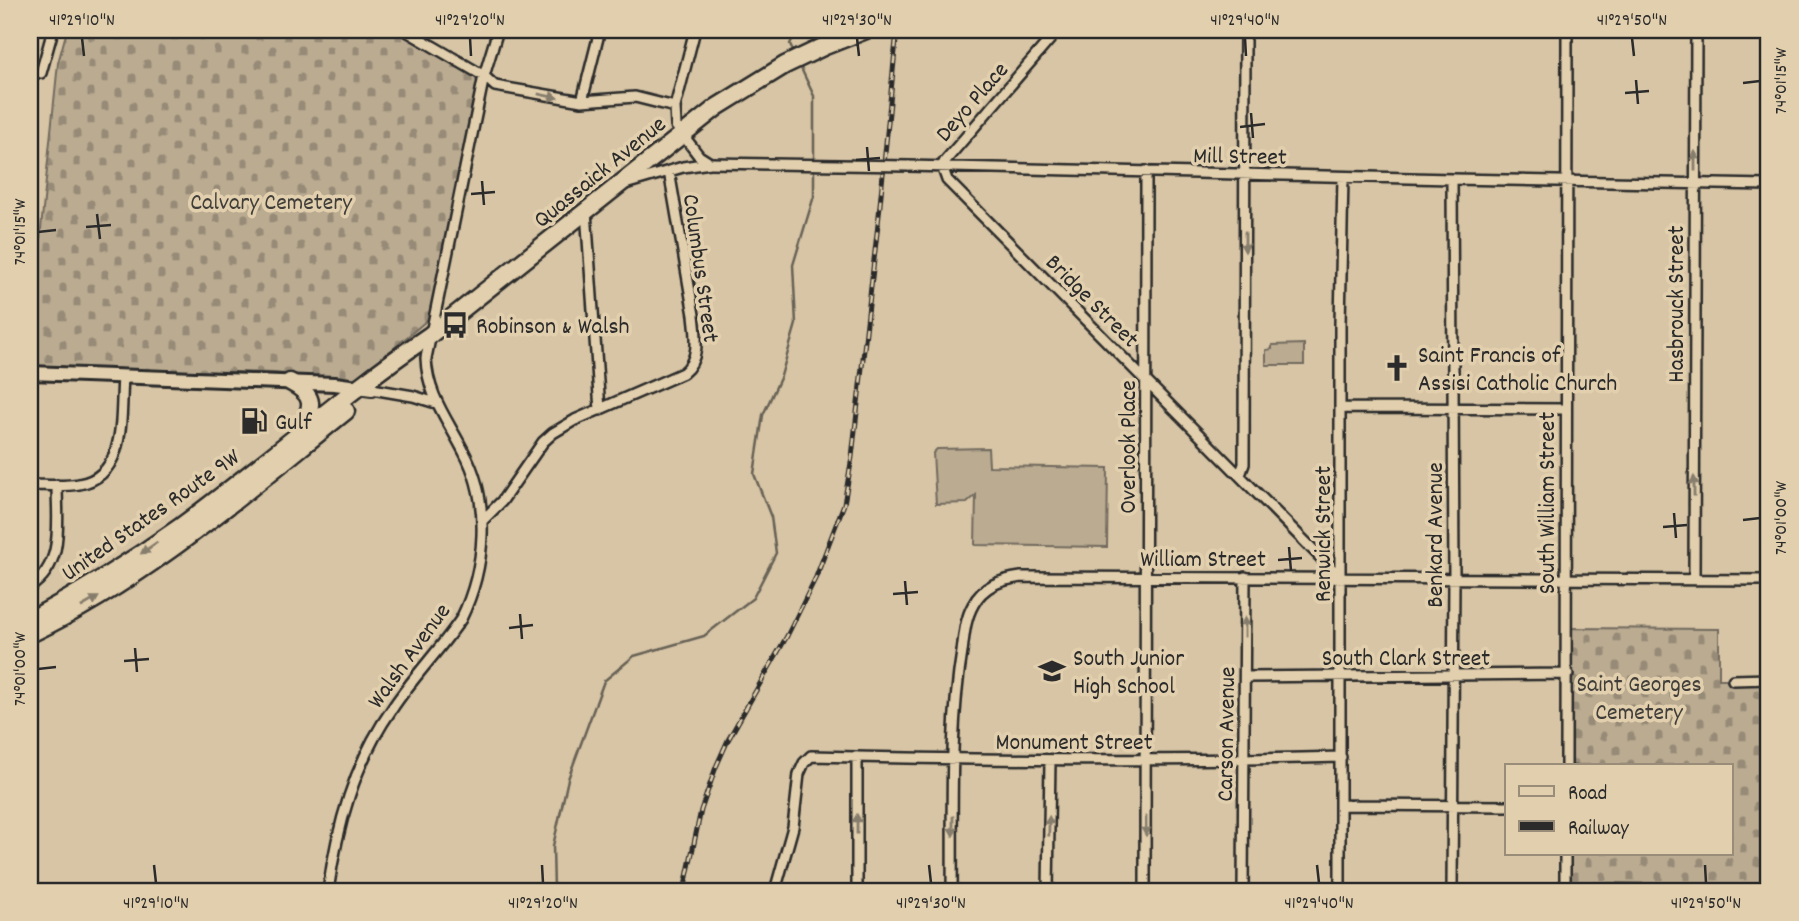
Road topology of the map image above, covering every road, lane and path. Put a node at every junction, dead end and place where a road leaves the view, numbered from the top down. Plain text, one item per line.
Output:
1 (53, 30) edge
2 (405, 30) edge
3 (498, 30) edge
4 (600, 30) edge
5 (695, 30) edge
6 (866, 30) edge
7 (1058, 30) edge
8 (1245, 30) edge
9 (1567, 30) edge
10 (1696, 30) edge
11 (41, 73) dead end
12 (484, 76) junction
13 (582, 102) junction
14 (676, 107) junction
15 (682, 133) junction
16 (710, 163) junction
17 (943, 166) junction
18 (669, 171) junction
19 (1146, 172) junction
20 (1246, 174) junction
21 (1343, 177) junction
22 (1452, 180) junction
23 (1565, 182) junction
24 (1695, 184) junction
25 (1769, 185) edge
26 (614, 188) junction
27 (586, 211) junction
28 (430, 334) junction
29 (30, 373) edge
30 (123, 377) junction
31 (1146, 381) junction
32 (290, 382) junction
33 (366, 388) junction
34 (436, 403) junction
35 (1340, 408) junction
36 (1453, 408) junction
37 (1565, 409) junction
38 (600, 410) junction
39 (296, 436) junction
40 (1240, 475) junction
41 (30, 485) edge
42 (57, 485) junction
43 (482, 521) junction
44 (1147, 577) junction
45 (1245, 577) junction
46 (1341, 578) junction
47 (1454, 578) junction
48 (1566, 579) junction
49 (1693, 579) junction
50 (1769, 580) edge
51 (30, 587) edge
52 (30, 620) edge
53 (30, 635) edge
54 (1568, 674) junction
55 (1452, 676) junction
56 (1245, 677) junction
57 (1341, 677) junction
58 (1769, 679) edge
59 (1733, 680) dead end
60 (858, 757) junction
61 (1341, 757) junction
62 (954, 760) junction
63 (1050, 760) junction
64 (1146, 760) junction
65 (1244, 760) junction
66 (1566, 764) edge
67 (1341, 805) junction
68 (1452, 806) junction
69 (1505, 806) edge
70 (1565, 855) edge
71 (328, 891) edge
72 (775, 891) edge
73 (858, 891) edge
74 (952, 891) edge
75 (1048, 891) edge
76 (1145, 891) edge
77 (1243, 891) edge
78 (1340, 891) edge
79 (1452, 891) edge
80 (1565, 891) edge

1 - 11 street
2 - 12 street
3 - 12 street, Walsh Avenue
4 - 13 street
5 - 14 street
6 - 15 highway, Quassaick Avenue
7 - 17 street, Deyo Place
8 - 20 street
9 - 23 street, South William Street
24 -> 10 street, Hasbrouck Street
12 -> 13 street
12 - 28 street, Walsh Avenue
13 - 14 street
14 - 15 street
15 - 16 street, Columbus Street
15 - 26 highway, Quassaick Avenue
16 - 17 street, Mill Street, bridge
16 - 18 street, Columbus Street
17 - 19 street, Mill Street
17 - 31 street, Bridge Street
18 - 26 street, Columbus Street
18 - 38 street, Columbus Street
19 - 20 street, Mill Street
19 - 31 street, Overlook Place
20 - 21 street, Mill Street
20 -> 40 street
21 - 22 street, Mill Street
21 - 35 street, Renwick Street
22 - 23 street, Mill Street
22 - 36 street, Benkard Avenue
23 - 24 street, Mill Street
23 - 37 street, South William Street
24 - 25 street, Mill Street
49 -> 24 street, Hasbrouck Street
26 - 27 highway, Quassaick Avenue
27 - 28 highway, Quassaick Avenue
27 - 38 street
28 - 33 highway, Quassaick Avenue
28 - 34 street, Walsh Avenue
29 - 30 main road
30 - 32 main road
30 - 42 street
31 - 40 street, Bridge Street
31 - 44 street, Overlook Place
32 - 33 main road
32 - 39 highway
33 - 34 street
33 - 39 highway, United States Route 9W
53 -> 33 highway, United States Route 9W
34 - 43 street, Walsh Avenue
35 - 36 street
35 - 46 street, Renwick Street
36 - 37 street
36 - 47 street, Benkard Avenue
37 - 48 street, South William Street
38 - 43 street
39 -> 52 highway, United States Route 9W
40 - 46 street, Bridge Street
41 - 42 street
42 - 51 street
43 - 71 street, Walsh Avenue
44 - 45 street, William Street
44 - 62 street, William Street
44 - 64 street, Overlook Place
45 - 46 street, William Street
56 -> 45 street, Carson Avenue
46 - 47 street, William Street
46 - 57 street, Renwick Street
47 - 48 street, William Street
47 - 55 street, Benkard Avenue
48 - 49 street, William Street
48 - 54 street, South William Street
49 - 50 street, William Street
54 - 55 street, South Clark Street
54 - 66 street, South William Street
55 - 57 street, South Clark Street
55 - 68 street, Benkard Avenue
56 - 57 street, South Clark Street
56 - 65 street, Carson Avenue
57 - 61 street, Renwick Street
58 - 59 street
60 - 62 street, Monument Street
60 - 72 street, Monument Street
73 -> 60 street
61 - 65 street, Monument Street
61 - 67 street, Renwick Street
62 - 63 street, Monument Street
62 -> 74 street, William Street
63 - 64 street, Monument Street
75 -> 63 street
64 - 65 street, Monument Street
64 -> 76 street, Overlook Place
65 - 77 street, Carson Avenue
67 - 68 street
67 - 78 street, Renwick Street
68 - 69 street
68 - 79 street, Benkard Avenue
70 - 80 street

